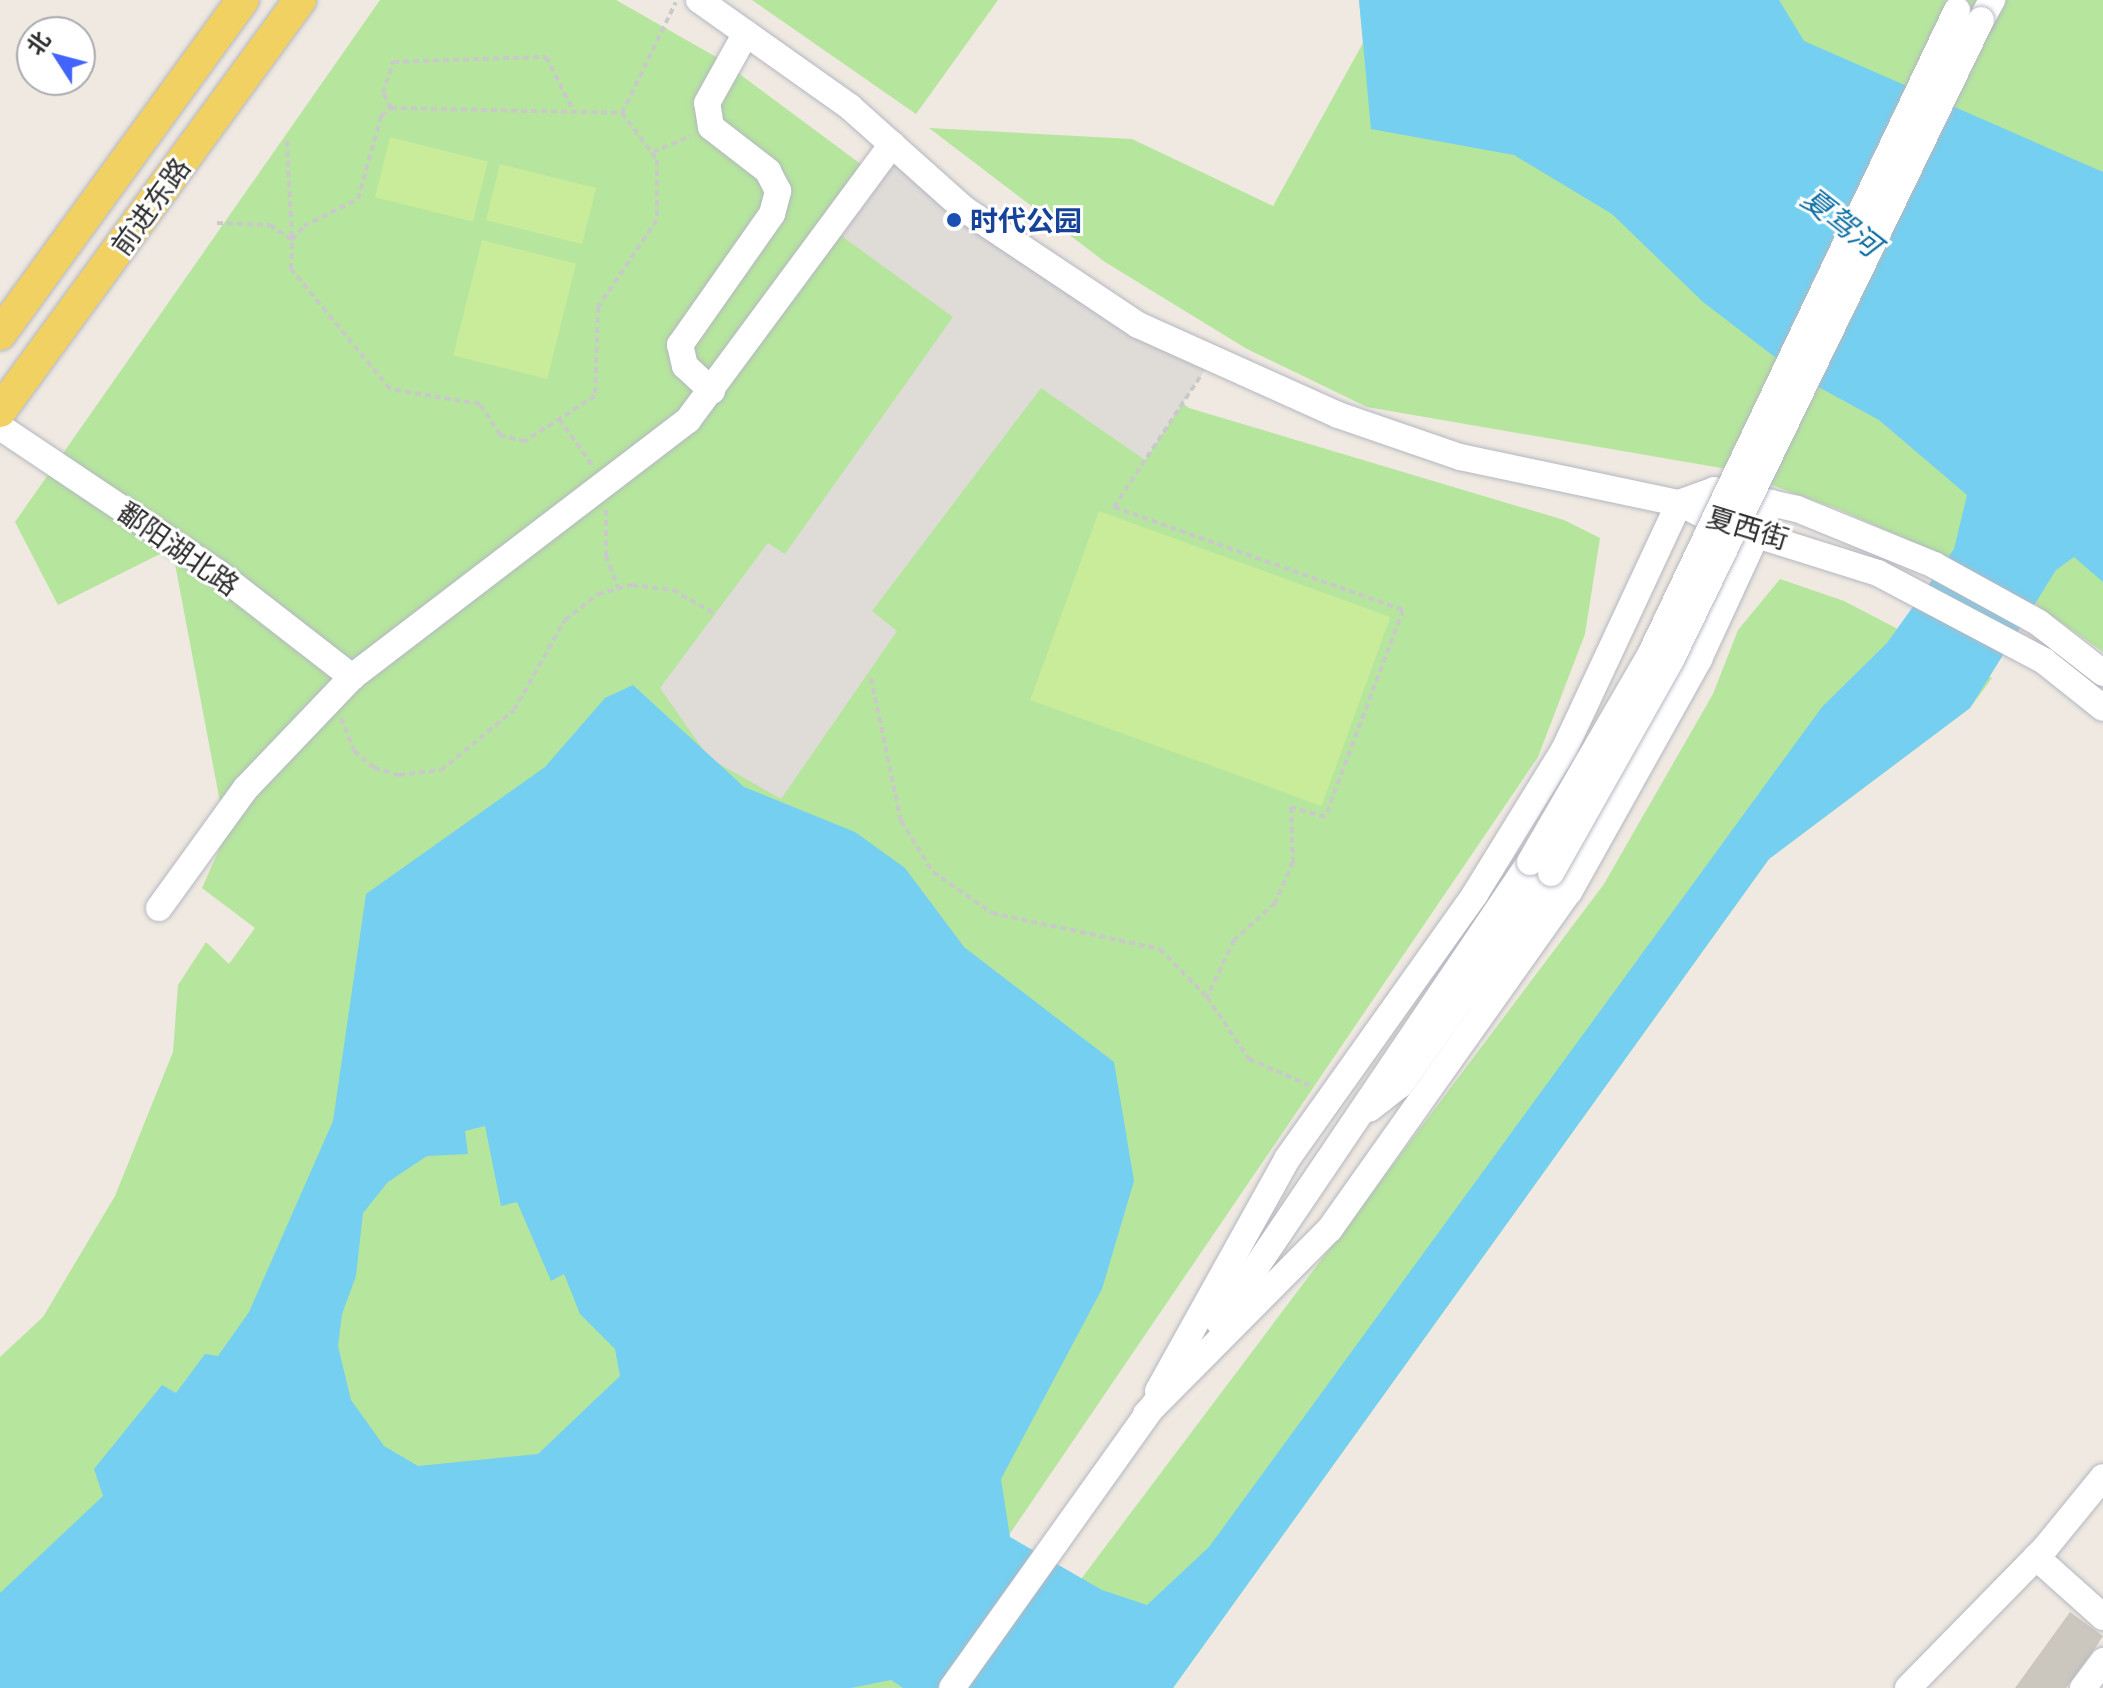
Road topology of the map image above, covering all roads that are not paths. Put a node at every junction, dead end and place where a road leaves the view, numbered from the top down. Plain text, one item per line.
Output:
1 (243, 0) edge
2 (300, 0) edge
3 (699, 0) edge
4 (1973, 8) edge
5 (746, 33) junction
6 (892, 144) junction
7 (0, 334) edge
8 (712, 391) junction
9 (0, 411) edge
10 (0, 427) edge
11 (1679, 503) junction
12 (1771, 503) junction
13 (1759, 533) junction
14 (2103, 673) edge
15 (352, 677) junction
16 (2103, 708) edge
17 (159, 908) dead end
18 (1146, 1414) junction
19 (2103, 1477) edge
20 (2036, 1557) junction
21 (2103, 1617) edge
22 (2103, 1661) edge
23 (952, 1688) edge
24 (1908, 1688) edge
25 (2083, 1688) edge

1 - 7 main road, 前进东路
2 - 9 main road, 前进东路
3 - 5 street
4 - 18 street, bridge
5 - 6 street
5 - 8 street
6 - 8 street
6 - 11 street
8 - 15 street
10 - 15 street, 鄱阳湖北路
11 - 12 street, 夏西街
11 - 13 street, 夏西街
11 - 18 street
12 - 13 street
12 - 14 street, 夏西街
13 - 16 street, 夏西街
13 - 18 street
15 - 17 street
18 - 23 street
19 - 20 street
20 - 21 street
20 - 24 street
22 - 25 street

